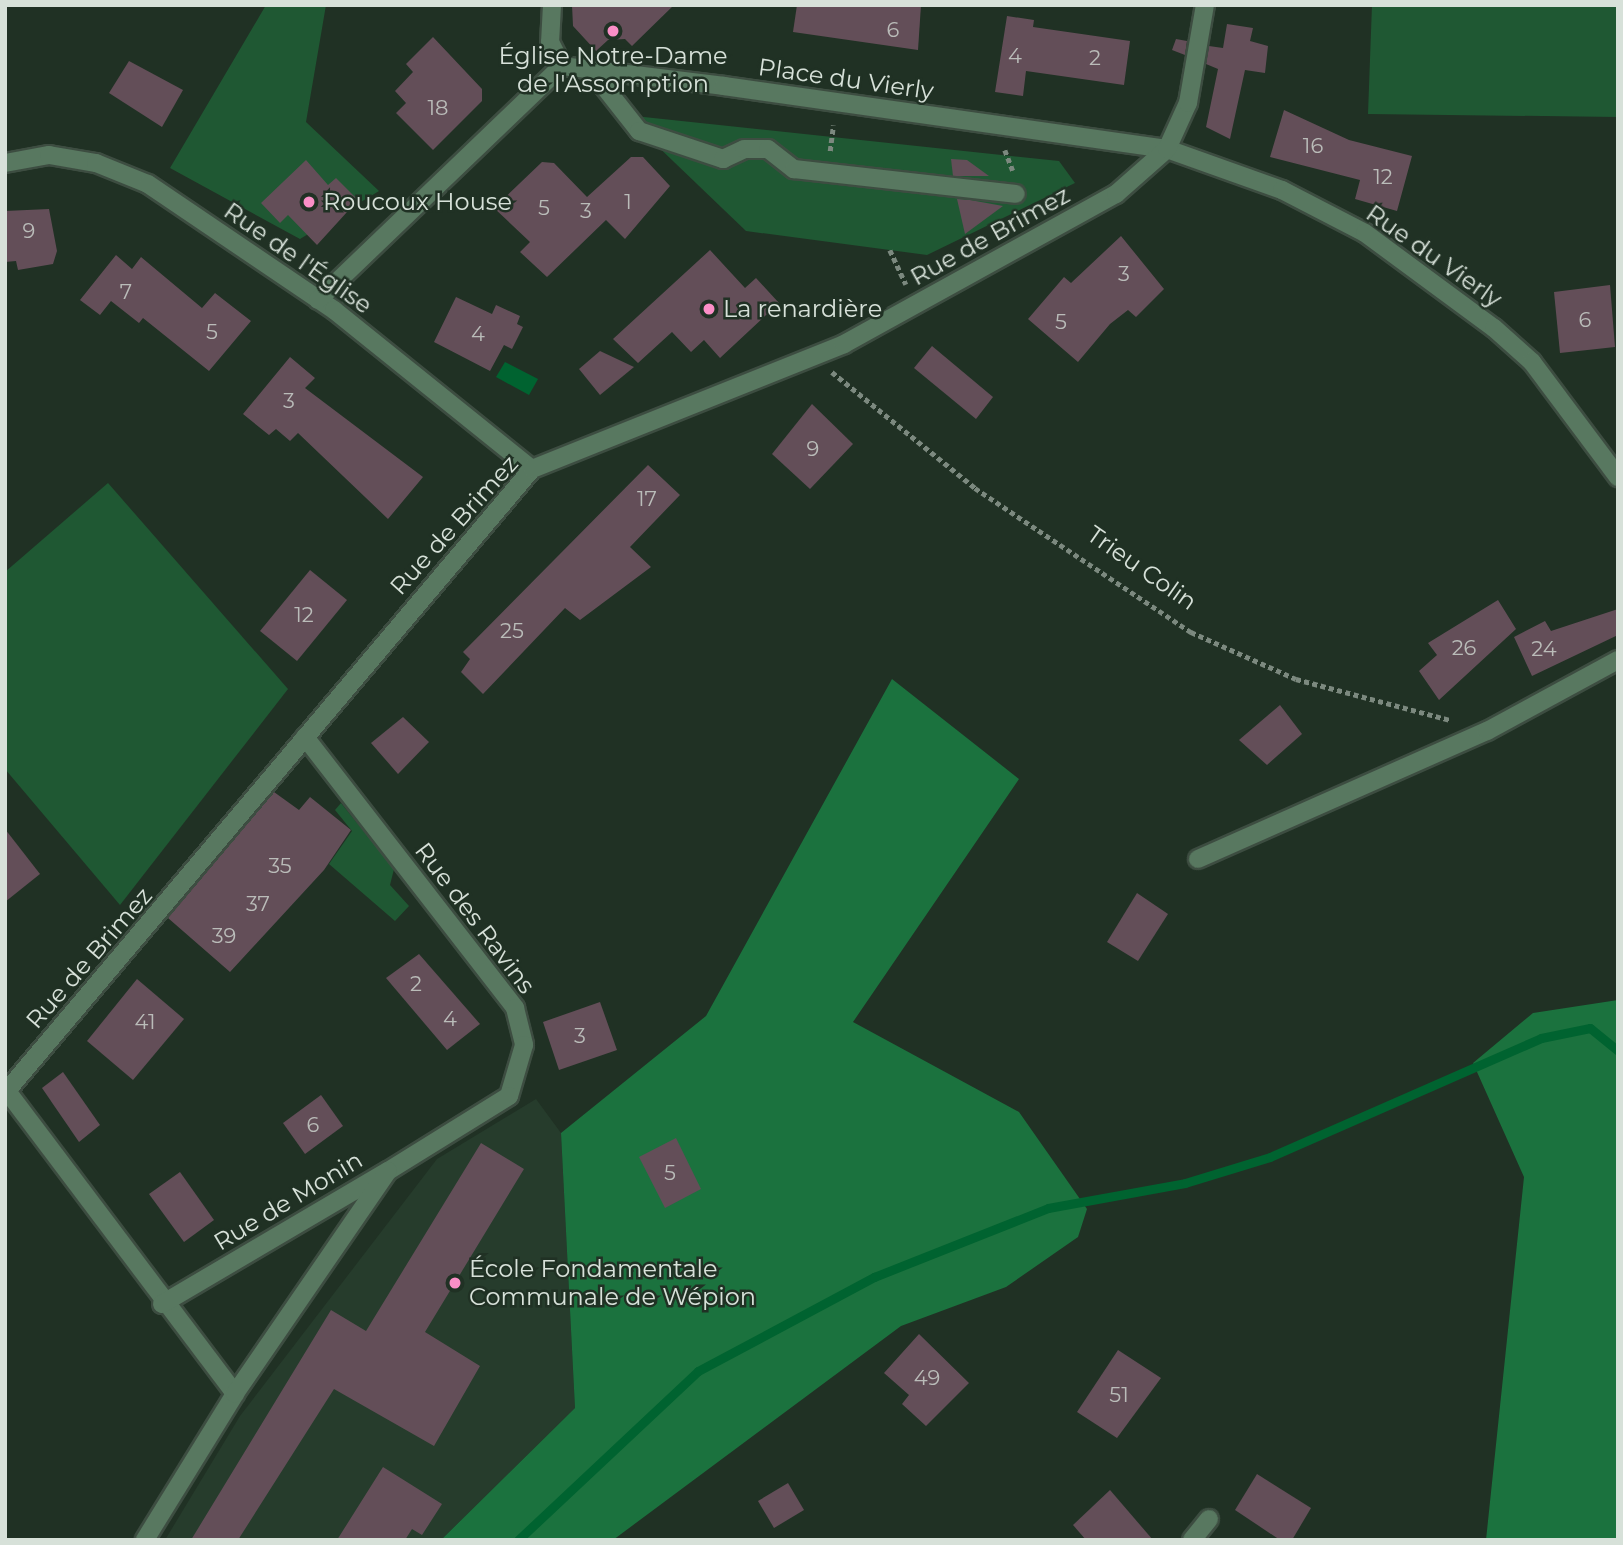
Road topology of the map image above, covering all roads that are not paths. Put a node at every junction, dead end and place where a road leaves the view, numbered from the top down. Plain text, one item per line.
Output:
1 (552, 5) edge
2 (1205, 5) edge
3 (562, 66) junction
4 (591, 70) junction
5 (1167, 149) junction
6 (5, 163) edge
7 (1016, 194) dead end
8 (318, 300) junction
9 (533, 469) junction
10 (1618, 477) edge
11 (1618, 660) edge
12 (306, 737) junction
13 (1198, 859) dead end
14 (6, 1092) edge
15 (388, 1171) junction
16 (162, 1304) junction
17 (235, 1394) junction
18 (1209, 1518) dead end
19 (145, 1540) edge
20 (1192, 1540) edge

1 - 3 street
2 - 5 street
3 - 4 street, Place du Vierly
3 - 8 street
4 - 5 street, Place du Vierly
4 - 7 street
5 - 9 street, Rue de Brimez
5 - 10 street, Rue du Vierly
6 - 8 street, Rue de l'Église
8 - 9 street, Rue de l'Église
9 - 12 street, Rue de Brimez
11 - 13 street
12 - 14 street, Rue de Brimez
12 - 15 street, Rue des Ravins
14 - 16 street
15 - 16 street, Rue de Monin
15 - 17 street, Rue de Monin
16 - 17 street
17 - 19 street, Rue de Monin
18 - 20 street

